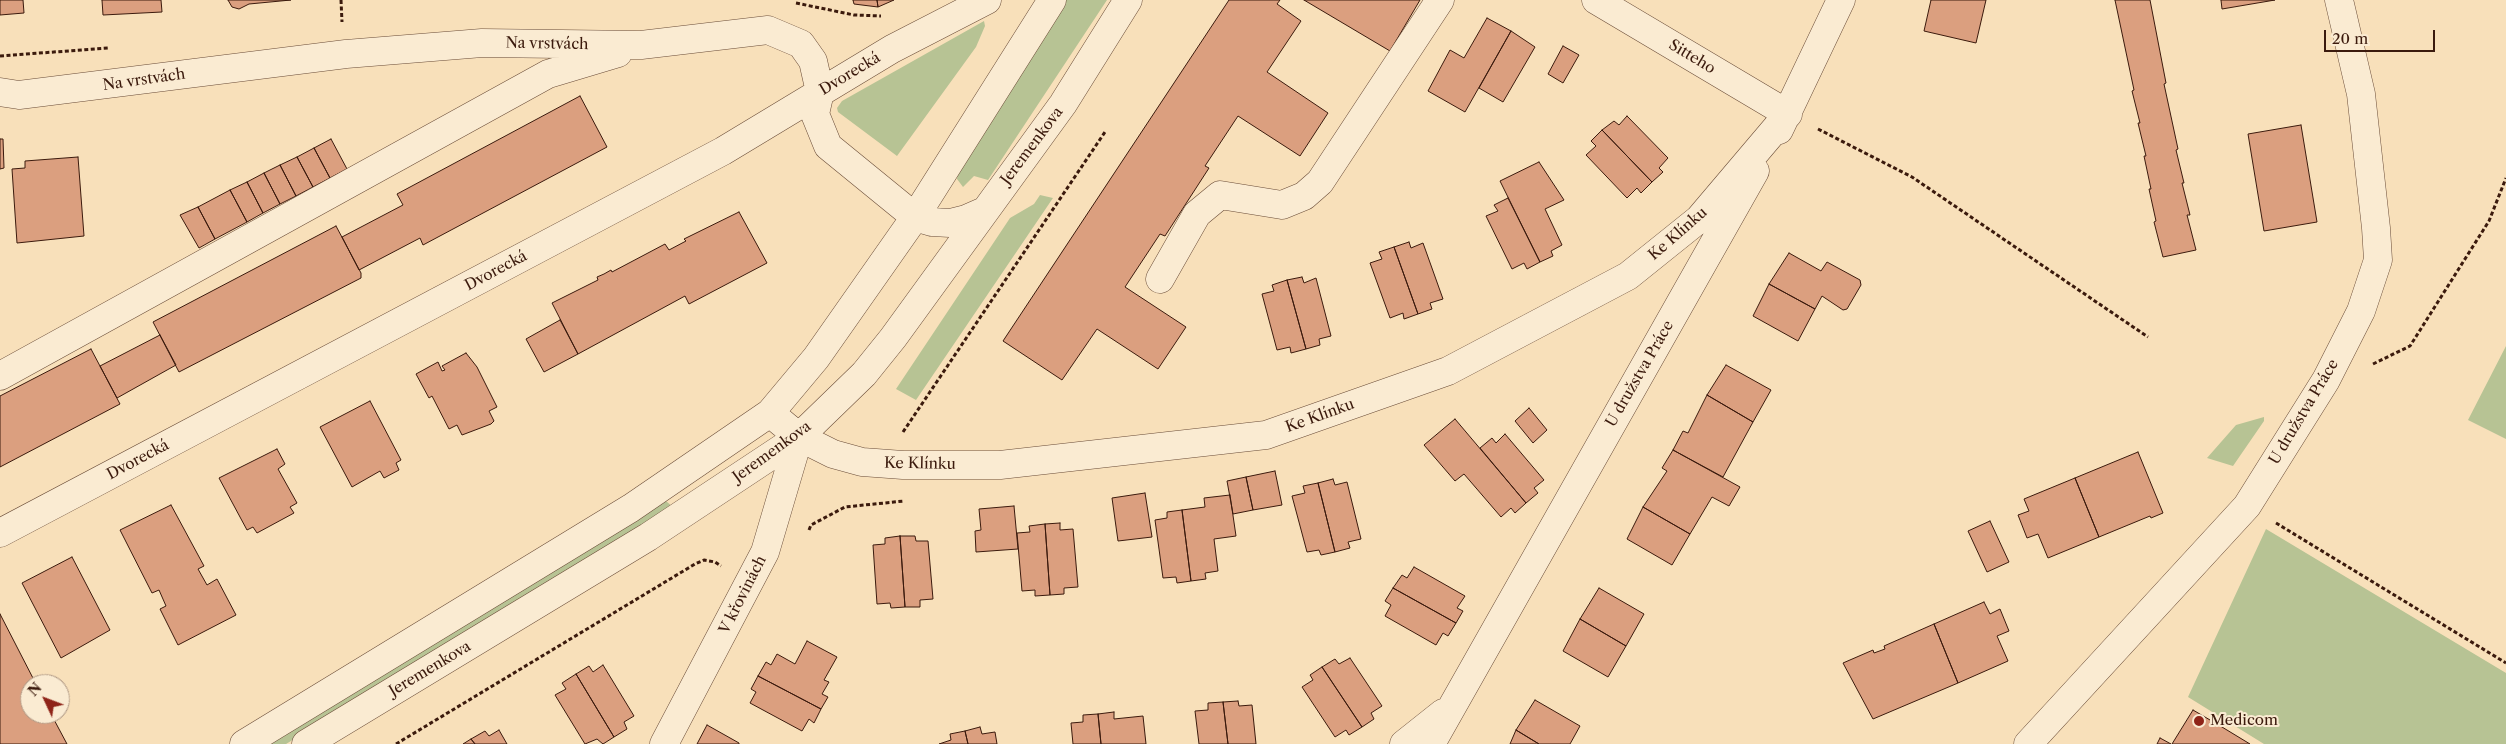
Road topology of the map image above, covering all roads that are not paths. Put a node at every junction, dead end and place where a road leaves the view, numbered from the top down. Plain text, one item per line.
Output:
1 (987, 0) edge
2 (1052, 0) edge
3 (1128, 0) edge
4 (1440, 0) edge
5 (1596, 0) edge
6 (1841, 0) edge
7 (2340, 0) edge
8 (641, 45) junction
9 (0, 92) edge
10 (820, 92) junction
11 (1788, 114) junction
12 (982, 212) junction
13 (915, 216) junction
14 (1160, 279) dead end
15 (0, 376) edge
16 (770, 413) junction
17 (799, 437) junction
18 (0, 533) edge
19 (1454, 704) junction
20 (244, 744) edge
21 (306, 744) edge
22 (664, 744) edge
23 (1404, 744) edge
24 (1431, 744) edge
25 (2028, 744) edge

1 - 10 street, Dvorecká
2 - 13 street
3 - 12 street, Jeremenkova
4 - 14 street
5 - 11 street, Sitteho
6 - 11 street, U družstva Práce
7 - 25 street, U družstva Práce
8 - 9 street, Na vrstvách
8 - 10 street, Na vrstvách
8 - 15 street
10 - 13 street, Na vrstvách
10 - 18 street, Dvorecká
11 - 17 street, Ke Klínku
11 - 19 street, U družstva Práce
12 - 13 street, Na vrstvách
12 - 17 street, Jeremenkova
13 - 16 street
16 - 17 street, Ke Klínku
16 - 20 street
17 - 21 street, Jeremenkova
17 - 22 street, V křovinách
19 - 23 street
19 - 24 street, U družstva Práce

